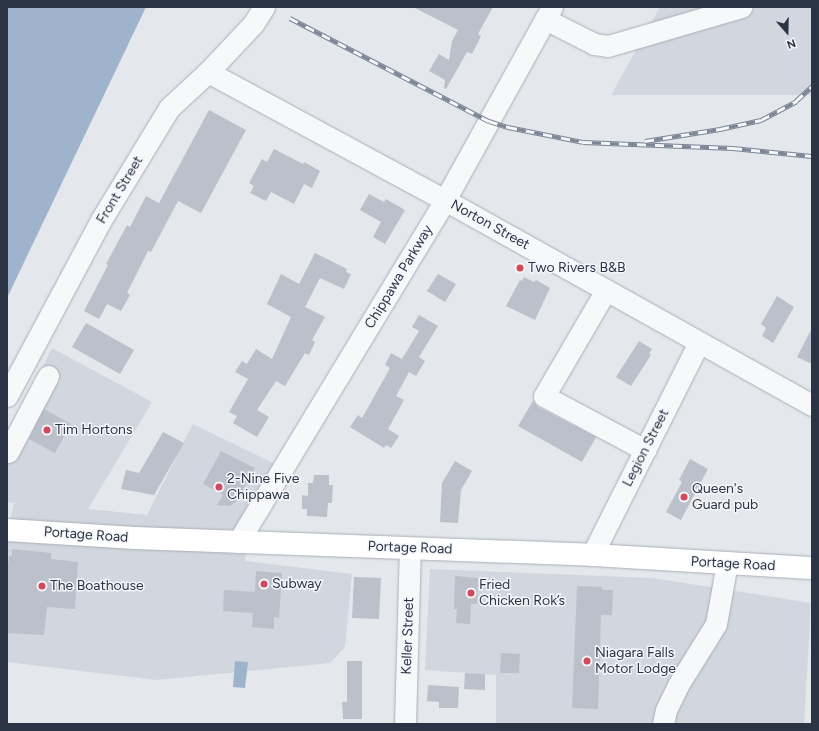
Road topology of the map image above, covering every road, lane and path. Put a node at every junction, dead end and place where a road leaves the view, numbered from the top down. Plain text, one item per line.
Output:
1 (264, 7) edge
2 (741, 7) edge
3 (549, 13) edge
4 (208, 72) junction
5 (445, 200) junction
6 (606, 290) junction
7 (699, 342) junction
8 (48, 376) dead end
9 (7, 396) edge
10 (812, 405) edge
11 (645, 450) junction
12 (7, 458) edge
13 (7, 530) edge
14 (238, 542) junction
15 (410, 548) junction
16 (592, 555) junction
17 (726, 563) junction
18 (812, 568) edge
19 (405, 724) edge
20 (663, 724) edge

1 - 4 street, Front Street
2 - 3 street
3 - 5 street, Chippawa Parkway
4 - 5 street, Norton Street
4 - 9 street, Front Street
5 - 6 street, Norton Street
5 - 14 street, Chippawa Parkway
6 - 7 street, Norton Street
6 - 11 street
7 - 10 street, Norton Street
7 - 11 street, Legion Street
8 - 12 street
11 - 16 street, Legion Street
13 - 14 main road, Portage Road
14 - 15 main road, Portage Road
15 - 16 main road, Portage Road
15 - 19 street, Keller Street
16 - 17 main road, Portage Road
17 - 18 main road, Portage Road
17 - 20 street

